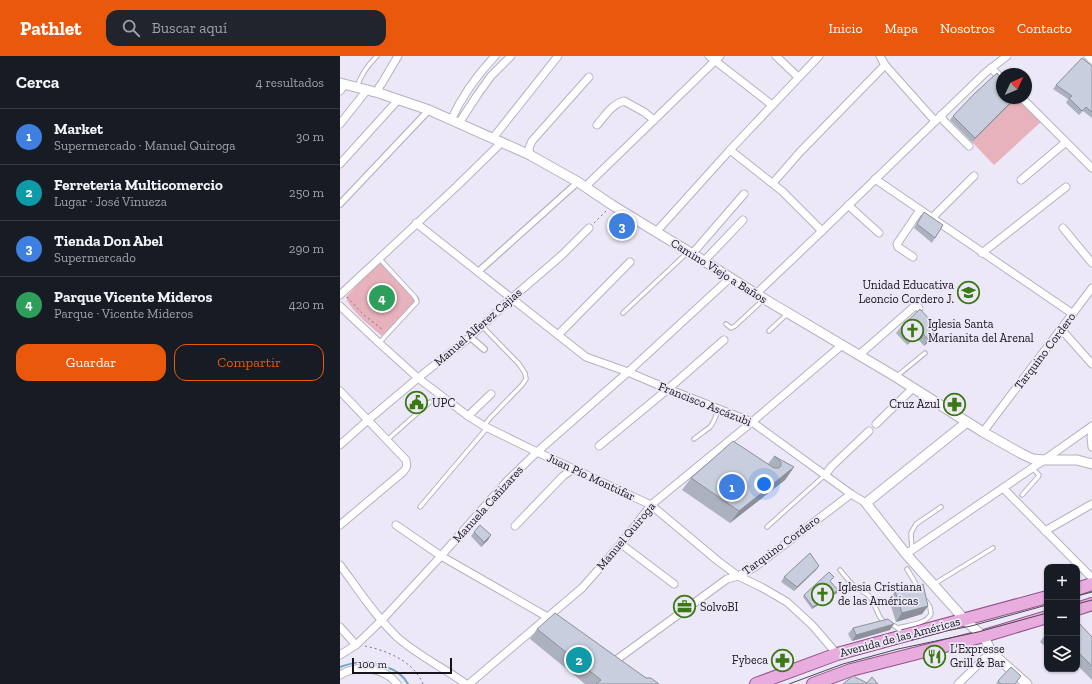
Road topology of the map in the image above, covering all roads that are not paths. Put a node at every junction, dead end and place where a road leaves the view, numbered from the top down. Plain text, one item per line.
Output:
1 (377, 56) edge
2 (398, 56) edge
3 (511, 56) edge
4 (558, 56) edge
5 (776, 56) edge
6 (819, 56) edge
7 (880, 56) edge
8 (993, 56) edge
9 (1007, 56) edge
10 (1088, 56) edge
11 (493, 57) edge
12 (715, 58) edge
13 (1092, 60) edge
14 (999, 62) junction
15 (885, 64) junction
16 (991, 68) junction
17 (996, 73) edge
18 (798, 77) junction
19 (589, 78) dead end
20 (342, 86) edge
21 (357, 88) junction
22 (367, 90) junction
23 (379, 94) junction
24 (398, 100) junction
25 (1028, 104) edge
26 (772, 105) junction
27 (429, 110) junction
28 (941, 115) junction
29 (654, 120) junction
30 (455, 121) junction
31 (935, 121) junction
32 (340, 124) edge
33 (597, 125) dead end
34 (497, 140) junction
35 (1066, 142) junction
36 (969, 146) dead end
37 (730, 150) junction
38 (530, 155) junction
39 (340, 164) edge
40 (1092, 168) edge
41 (974, 176) dead end
42 (875, 179) junction
43 (1021, 180) dead end
44 (773, 183) junction
45 (582, 184) junction
46 (1066, 187) dead end
47 (744, 194) dead end
48 (340, 204) edge
49 (848, 205) junction
50 (920, 210) junction
51 (932, 218) junction
52 (743, 220) dead end
53 (416, 223) junction
54 (589, 228) road end
55 (1062, 228) dead end
56 (822, 231) junction
57 (656, 232) junction
58 (879, 233) dead end
59 (690, 253) junction
60 (982, 253) junction
61 (913, 257) dead end
62 (379, 258) junction
63 (704, 261) junction
64 (630, 262) dead end
65 (1092, 263) edge
66 (479, 271) junction
67 (730, 278) junction
68 (1091, 293) edge
69 (343, 296) edge
70 (760, 296) junction
71 (512, 298) junction
72 (340, 306) edge
73 (919, 308) edge
74 (623, 313) dead end
75 (787, 313) junction
76 (1072, 314) junction
77 (726, 324) dead end
78 (482, 326) junction
79 (1062, 329) junction
80 (769, 331) dead end
81 (558, 335) junction
82 (470, 337) junction
83 (724, 340) dead end
84 (379, 343) junction
85 (842, 344) junction
86 (484, 349) dead end
87 (925, 353) dead end
88 (859, 355) junction
89 (1092, 364) edge
90 (628, 372) junction
91 (896, 377) junction
92 (418, 378) junction
93 (913, 388) junction
94 (668, 389) junction
95 (340, 391) edge
96 (491, 394) dead end
97 (430, 402) dead end
98 (718, 409) junction
99 (468, 416) junction
100 (368, 420) junction
101 (752, 422) junction
102 (967, 422) junction
103 (876, 424) dead end
104 (1092, 426) edge
105 (485, 427) junction
106 (1092, 430) edge
107 (869, 431) dead end
108 (983, 432) junction
109 (694, 439) dead end
110 (387, 440) junction
111 (340, 445) edge
112 (599, 446) dead end
113 (1092, 447) edge
114 (537, 452) junction
115 (1044, 460) junction
116 (1092, 464) edge
117 (1032, 468) junction
118 (573, 469) junction
119 (825, 475) junction
120 (1003, 488) junction
121 (851, 494) junction
122 (1022, 495) dead end
123 (866, 503) junction
124 (1092, 504) edge
125 (652, 505) junction
126 (420, 507) dead end
127 (942, 507) dead end
128 (340, 525) edge
129 (396, 525) dead end
130 (515, 526) dead end
131 (767, 527) dead end
132 (1045, 531) junction
133 (621, 544) junction
134 (992, 548) dead end
135 (909, 552) junction
136 (441, 556) junction
137 (340, 565) edge
138 (907, 569) dead end
139 (840, 570) dead end
140 (738, 576) junction
141 (1092, 578) edge
142 (674, 584) dead end
143 (1092, 584) edge
144 (933, 585) junction
145 (1080, 588) edge
146 (1044, 598) edge
147 (1092, 604) edge
148 (1080, 608) edge
149 (548, 617) junction
150 (1044, 618) edge
151 (382, 620) junction
152 (964, 620) junction
153 (554, 622) edge
154 (340, 627) edge
155 (922, 627) junction
156 (900, 632) junction
157 (984, 636) junction
158 (356, 645) junction
159 (990, 652) junction
160 (837, 654) junction
161 (340, 655) edge
162 (606, 658) edge
163 (340, 675) edge
164 (397, 684) edge
165 (467, 684) edge
166 (756, 684) edge
167 (813, 684) edge
168 (958, 684) edge
169 (1027, 684) edge

1 - 21 lane
2 - 23 street
3 - 30 street
4 - 34 street
5 - 18 street
6 - 18 street
7 - 15 street
8 - 14 street
9 - 14 street
10 - 13 street
11 - 30 street
12 - 26 street
12 - 29 street
14 - 16 street
15 - 31 street
15 - 44 street
16 - 17 street
16 - 28 street
18 - 26 street
19 - 38 street
20 - 21 street, Camino Viejo a Baños
21 - 22 street, Camino Viejo a Baños
22 - 23 street, Camino Viejo a Baños
22 - 32 street
23 - 24 street, Camino Viejo a Baños
24 - 27 street, Camino Viejo a Baños
24 - 39 street
25 - 35 street
26 - 37 street
27 - 30 street, Camino Viejo a Baños
27 - 48 street
28 - 31 street
28 - 36 street
29 - 33 street
29 - 45 street
30 - 34 street, Camino Viejo a Baños
31 - 42 street
34 - 38 street, Camino Viejo a Baños
34 - 53 street
35 - 40 street
35 - 43 street
37 - 44 street
37 - 57 street
38 - 45 street, Camino Viejo a Baños
41 - 51 street
42 - 49 street
42 - 50 street
44 - 56 street
45 - 57 street, Camino Viejo a Baños
45 - 66 street
46 - 60 street
47 - 59 street
49 - 56 street
49 - 58 street
50 - 51 street
50 - 61 street
51 - 60 street
52 - 63 street
53 - 62 street
53 - 66 street, Francisco Ascázubi
54 - 71 street, Manuel Alferez Cajias
55 - 65 street
56 - 70 street
57 - 59 street, Camino Viejo a Baños
59 - 63 street, Camino Viejo a Baños
59 - 74 lane
60 - 76 street
62 - 69 street
62 - 84 lane
63 - 67 street, Camino Viejo a Baños
64 - 81 street
66 - 71 street, Francisco Ascázubi
67 - 70 street, Camino Viejo a Baños
67 - 90 street, Manuela Cañizares
68 - 76 street, Tarquino Cordero
70 - 75 street, Camino Viejo a Baños
70 - 77 lane
71 - 78 street, Manuel Alferez Cajias
71 - 81 street, Francisco Ascázubi
72 - 84 street, Juan Pío Montúfar
73 - 88 street
75 - 80 lane
75 - 85 street, Camino Viejo a Baños
76 - 79 street, Tarquino Cordero
78 - 82 street, Manuel Alferez Cajias
78 - 105 lane
79 - 89 street
79 - 108 street, Tarquino Cordero
81 - 90 street, Francisco Ascázubi
82 - 86 street
82 - 92 street, Manuel Alferez Cajias
83 - 94 street
84 - 92 street, Juan Pío Montúfar
85 - 88 street, Camino Viejo a Baños
85 - 101 street, Manuel Quiroga
87 - 91 lane
88 - 91 street, Camino Viejo a Baños
90 - 94 street, Francisco Ascázubi
90 - 114 street, Manuela Cañizares
91 - 93 street, Camino Viejo a Baños
92 - 99 street, Juan Pío Montúfar
92 - 100 street, Manuel Alferez Cajias
93 - 102 street, Camino Viejo a Baños
93 - 103 street
94 - 98 street, Francisco Ascázubi
94 - 112 street
95 - 100 street
96 - 99 street
97 - 110 lane
98 - 101 street, Francisco Ascázubi
98 - 109 lane
99 - 105 street, Juan Pío Montúfar
100 - 110 street
100 - 111 street, Manuel Alferez Cajias
101 - 119 street, Francisco Ascázubi
101 - 125 street, Manuel Quiroga
102 - 108 street, Camino Viejo a Baños
102 - 123 street
104 - 115 street
105 - 114 street, Juan Pío Montúfar
105 - 126 lane
106 - 113 street
107 - 119 street
108 - 115 street, Camino Viejo a Baños
110 - 128 street
114 - 118 street, Juan Pío Montúfar
114 - 136 street, Manuela Cañizares
115 - 116 street, Camino Viejo a Baños
115 - 117 street
117 - 120 street
117 - 122 lane
118 - 125 street, Juan Pío Montúfar
118 - 130 street
119 - 121 street, Francisco Ascázubi
119 - 131 lane
120 - 132 street
120 - 135 street
121 - 123 street, Francisco Ascázubi
121 - 140 street, Tarquino Cordero
123 - 135 street, Francisco Ascázubi
124 - 132 street
125 - 133 street, Manuel Quiroga
125 - 140 street, Juan Pío Montúfar
127 - 135 lane
129 - 136 street
132 - 141 street
133 - 142 street
133 - 149 street, Manuel Quiroga
134 - 144 lane
135 - 144 street, Francisco Ascázubi
136 - 149 street
136 - 151 street, Manuela Cañizares
137 - 151 street
138 - 155 lane
139 - 156 lane
140 - 160 street, Juan Pío Montúfar
140 - 162 street, Tarquino Cordero
143 - 145 main road
144 - 152 street, Francisco Ascázubi
146 - 152 main road, Avenida de las Américas
147 - 148 main road
149 - 153 street
149 - 165 street, Manuel Quiroga
150 - 157 main road, Avenida de las Américas
151 - 158 street, Manuela Cañizares
151 - 165 street
152 - 155 main road, Avenida de las Américas
152 - 157 street, Francisco Ascázubi
154 - 158 street
155 - 156 main road, Avenida de las Américas
156 - 160 main road, Avenida de las Américas
157 - 159 street
157 - 167 main road, Avenida de las Américas
158 - 161 street, Manuela Cañizares
159 - 168 street
159 - 169 street
160 - 166 main road, Avenida de las Américas
163 - 164 street

